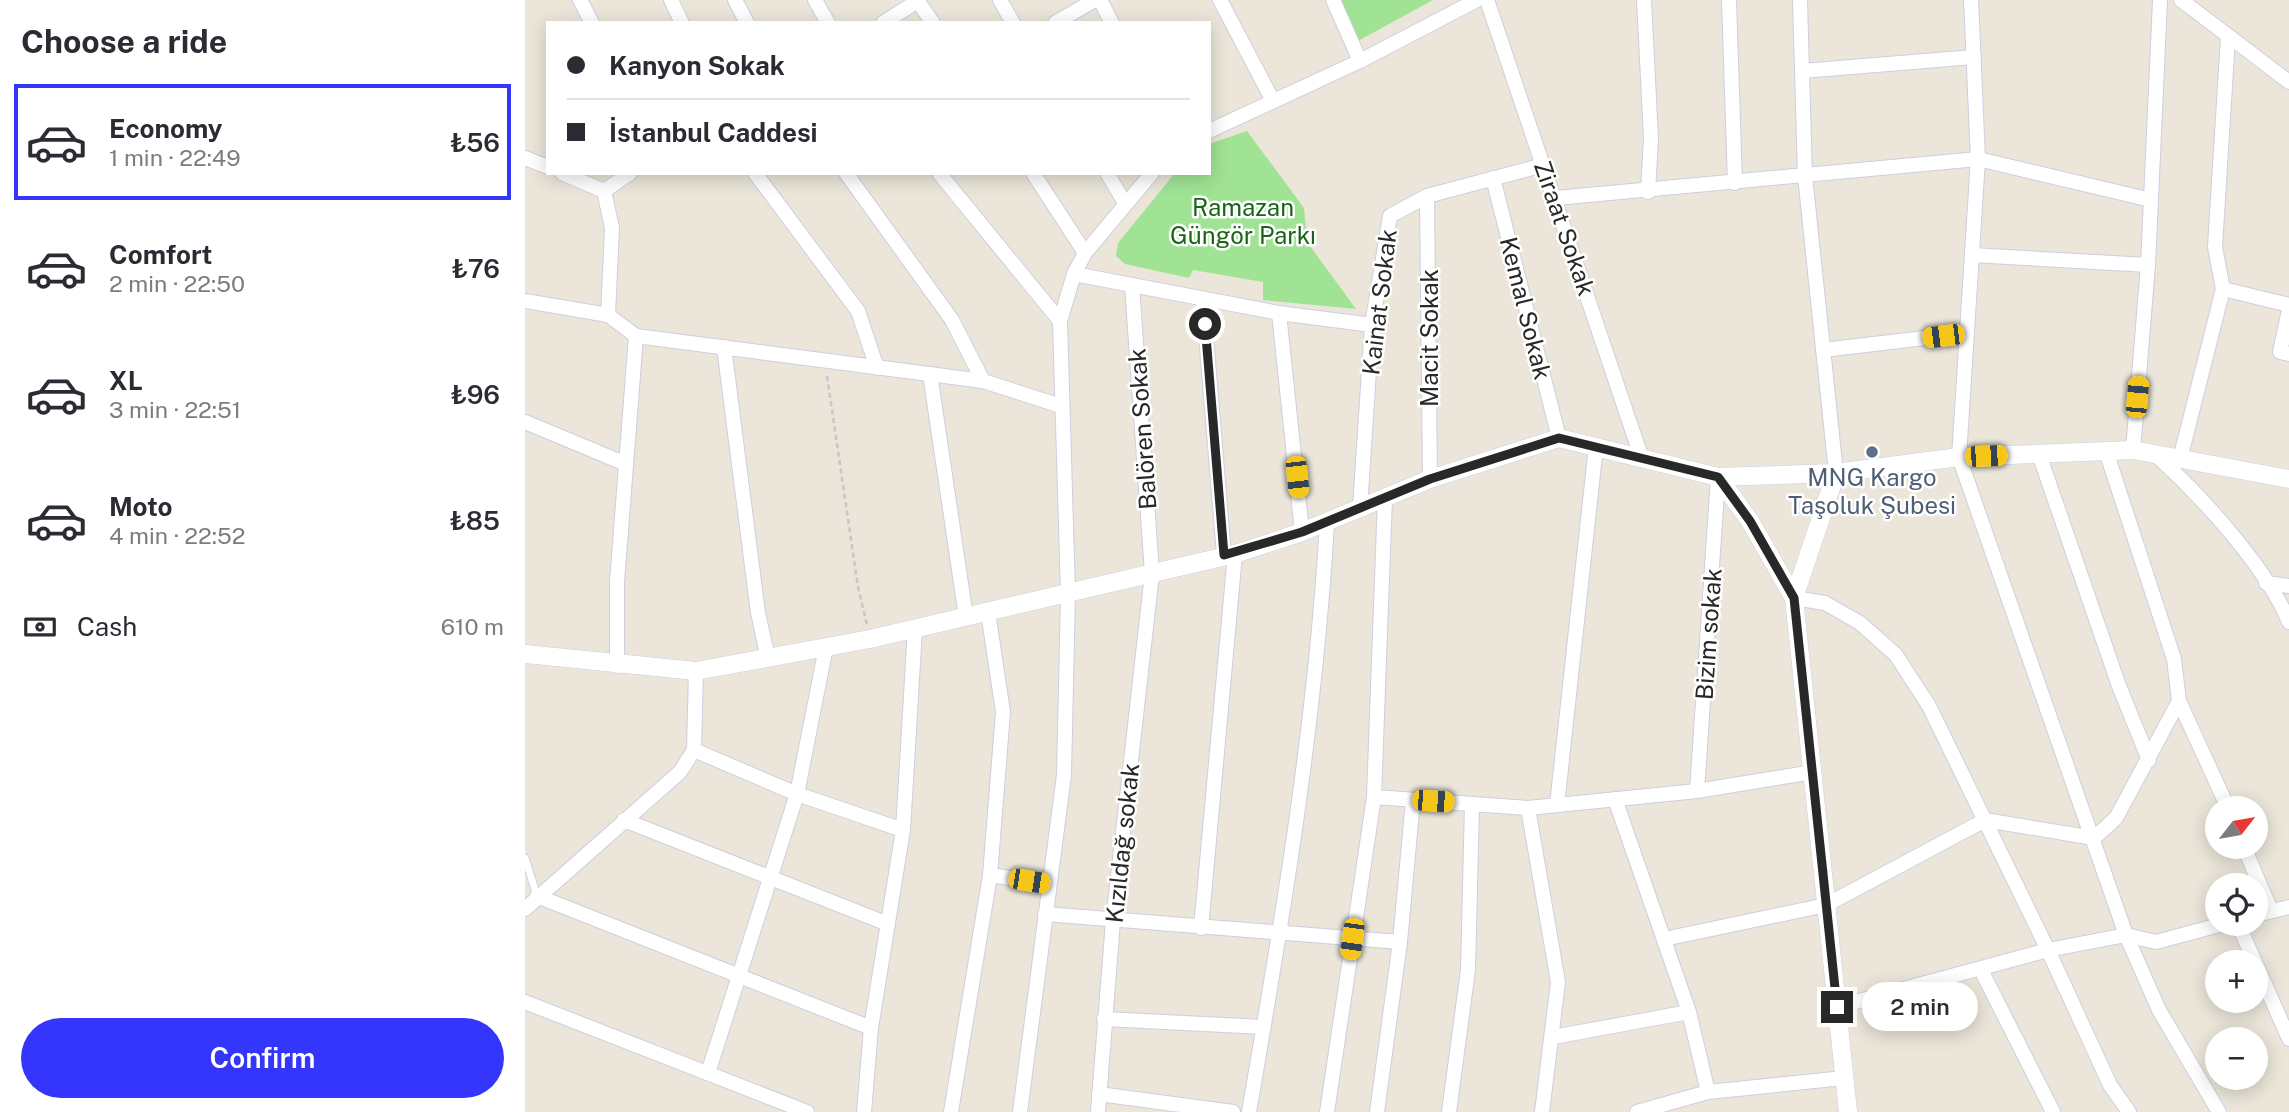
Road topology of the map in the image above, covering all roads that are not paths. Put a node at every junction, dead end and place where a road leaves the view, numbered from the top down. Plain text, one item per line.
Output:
1 (580, 0) edge
2 (671, 0) edge
3 (735, 0) edge
4 (815, 0) edge
5 (918, 0) edge
6 (1000, 0) edge
7 (1094, 0) edge
8 (1100, 0) edge
9 (1220, 0) edge
10 (1333, 0) edge
11 (1477, 0) edge
12 (1487, 0) edge
13 (1644, 0) edge
14 (1729, 0) edge
15 (1800, 0) edge
16 (1971, 0) edge
17 (2160, 0) edge
18 (2181, 0) edge
19 (591, 21) edge
20 (681, 21) edge
21 (746, 21) edge
22 (827, 21) edge
23 (886, 21) edge
24 (932, 21) edge
25 (1012, 21) edge
26 (1058, 21) edge
27 (1111, 21) edge
28 (2228, 37) junction
29 (1974, 57) junction
30 (1360, 61) junction
31 (1802, 71) junction
32 (2289, 82) edge
33 (1273, 101) junction
34 (1211, 130) edge
35 (525, 158) edge
36 (1978, 159) junction
37 (1544, 165) junction
38 (546, 166) edge
39 (567, 175) edge
40 (627, 175) edge
41 (756, 175) edge
42 (847, 175) edge
43 (941, 175) edge
44 (1034, 175) edge
45 (1108, 175) edge
46 (1150, 175) edge
47 (1805, 176) junction
48 (1493, 178) junction
49 (1735, 183) junction
50 (604, 191) junction
51 (1648, 192) junction
52 (1427, 196) junction
53 (1556, 198) junction
54 (2151, 200) junction
55 (1125, 203) junction
56 (1085, 253) junction
57 (1972, 255) junction
58 (2148, 265) junction
59 (1074, 274) junction
60 (1132, 285) junction
61 (2223, 289) junction
62 (1203, 299) junction
63 (525, 301) edge
64 (2289, 304) edge
65 (2289, 310) edge
66 (1279, 313) junction
67 (608, 315) junction
68 (1061, 321) junction
69 (1372, 325) junction
70 (1967, 333) junction
71 (636, 336) junction
72 (724, 347) junction
73 (1823, 350) junction
74 (2289, 354) edge
75 (877, 368) junction
76 (930, 374) junction
77 (983, 381) junction
78 (1062, 406) junction
79 (525, 422) edge
80 (1559, 438) junction
81 (1596, 446) junction
82 (2133, 450) junction
83 (2106, 451) junction
84 (2039, 454) junction
85 (2155, 454) junction
86 (1641, 456) junction
87 (1959, 457) junction
88 (2180, 459) junction
89 (627, 464) junction
90 (1836, 473) junction
91 (1718, 477) junction
92 (1430, 479) junction
93 (2289, 479) edge
94 (1385, 498) junction
95 (1360, 508) junction
96 (1327, 522) junction
97 (1302, 532) junction
98 (1230, 555) junction
99 (1152, 574) junction
100 (2266, 583) junction
101 (2289, 586) edge
102 (1068, 594) junction
103 (1794, 598) junction
104 (988, 612) junction
105 (966, 617) junction
106 (2289, 622) edge
107 (915, 629) junction
108 (826, 647) junction
109 (525, 654) edge
110 (768, 658) junction
111 (617, 666) junction
112 (697, 671) junction
113 (2179, 701) junction
114 (694, 750) junction
115 (2149, 760) junction
116 (1812, 772) junction
117 (1697, 791) junction
118 (797, 794) junction
119 (2223, 796) edge
120 (1374, 797) junction
121 (1615, 799) junction
122 (1413, 800) junction
123 (1472, 804) junction
124 (1557, 805) junction
125 (1528, 808) junction
126 (624, 820) junction
127 (1985, 820) junction
128 (903, 830) junction
129 (2094, 838) junction
130 (525, 858) edge
131 (2249, 859) edge
132 (990, 875) junction
133 (772, 878) junction
134 (1049, 884) junction
135 (537, 896) junction
136 (1826, 905) junction
137 (2289, 907) edge
138 (525, 909) edge
139 (2271, 911) junction
140 (2268, 912) edge
141 (1045, 914) junction
142 (1113, 921) junction
143 (888, 924) junction
144 (1201, 928) junction
145 (2205, 929) edge
146 (1280, 934) junction
147 (2126, 935) junction
148 (1352, 939) junction
149 (1664, 939) junction
150 (1400, 942) junction
151 (2048, 950) junction
152 (1981, 970) junction
153 (740, 976) junction
154 (2268, 992) edge
155 (525, 1002) edge
156 (1837, 1007) junction
157 (1689, 1012) junction
158 (1104, 1019) junction
159 (1264, 1027) junction
160 (871, 1028) junction
161 (1553, 1037) junction
162 (2289, 1039) edge
163 (708, 1073) junction
164 (1845, 1078) junction
165 (1708, 1092) junction
166 (1099, 1094) junction
167 (807, 1112) edge
168 (864, 1112) edge
169 (951, 1112) edge
170 (1020, 1112) edge
171 (1098, 1112) edge
172 (1233, 1112) edge
173 (1249, 1112) edge
174 (1327, 1112) edge
175 (1377, 1112) edge
176 (1449, 1112) edge
177 (1542, 1112) edge
178 (1637, 1112) edge
179 (1848, 1112) edge
180 (2053, 1112) edge
181 (2129, 1112) edge
182 (2219, 1112) edge

1 - 19 street
2 - 20 street
3 - 21 street
4 - 22 street
5 - 23 street
5 - 24 street
6 - 25 street
7 - 26 street
8 - 27 street
9 - 33 street
10 - 30 street
11 - 30 street
12 - 37 street, Ziraat Sokak
13 - 51 street
14 - 49 street
15 - 31 street
16 - 29 street
17 - 54 street
18 - 28 street
28 - 32 street
28 - 61 street
29 - 31 street
29 - 36 street
30 - 33 street
31 - 47 street
33 - 34 street
35 - 38 street
36 - 47 street
36 - 54 street
36 - 57 street
37 - 48 street, Kainat Sokak
37 - 53 street, Ziraat Sokak
39 - 50 street
40 - 50 street
41 - 75 street
42 - 77 street
43 - 68 street
44 - 56 street
45 - 55 street
46 - 55 street
47 - 49 street
47 - 73 street
48 - 52 street, Kainat Sokak
48 - 80 street, Kemal Sokak
49 - 51 street
50 - 67 street
51 - 53 street
52 - 69 street, Kainat Sokak
52 - 92 street, Macit Sokak
53 - 86 street, Ziraat Sokak
54 - 58 street
55 - 56 street
56 - 59 street
57 - 58 street
57 - 70 street
58 - 82 street
59 - 60 street
59 - 68 street
60 - 62 street
60 - 99 street, Balören Sokak
61 - 64 street
61 - 88 street
62 - 66 street
62 - 98 street
63 - 67 street
65 - 74 street
66 - 69 street
66 - 97 street
67 - 71 street
68 - 78 street
69 - 95 street, Kainat Sokak
70 - 73 street
70 - 87 street
71 - 72 street
71 - 89 street
72 - 75 street
72 - 110 street
73 - 90 street
75 - 76 street
76 - 77 street
76 - 105 street
77 - 78 street
78 - 102 street
79 - 89 street
80 - 81 street
80 - 92 street
81 - 86 street
81 - 124 street
82 - 83 street
82 - 85 street
83 - 84 street
83 - 113 street
84 - 87 street
84 - 115 street
85 - 88 street
85 - 100 street
86 - 91 street
87 - 90 street
87 - 129 street
88 - 93 street
89 - 111 street
90 - 91 street
90 - 103 street
91 - 103 street
91 - 117 street, Bizim sokak
92 - 94 street
94 - 95 street
94 - 120 street
95 - 96 street
96 - 97 street
96 - 146 street
97 - 98 street
98 - 99 street
98 - 144 street
99 - 102 street
99 - 142 street, Kızıldağ sokak
100 - 101 street
100 - 106 street
102 - 104 street
102 - 134 street
103 - 116 street
103 - 127 street
104 - 105 street
104 - 132 street
105 - 107 street
107 - 108 street
107 - 128 street
108 - 110 street
108 - 118 street
109 - 111 street
110 - 112 street
111 - 112 street
112 - 114 street
113 - 115 street
113 - 119 street
114 - 118 street
114 - 126 street
115 - 129 street
116 - 117 street
116 - 136 street
117 - 121 street
118 - 128 street
118 - 133 street
120 - 122 street
120 - 148 street
121 - 124 street
121 - 149 street
122 - 123 street
122 - 150 street
123 - 125 street
123 - 176 street
124 - 125 street
125 - 161 street
126 - 133 street
126 - 135 street
127 - 129 street
127 - 136 street
127 - 151 street
128 - 143 street
129 - 147 street
130 - 135 lane
131 - 139 street
132 - 134 street
132 - 169 street
133 - 143 street
133 - 153 street
134 - 141 street
135 - 138 street
135 - 153 street
136 - 149 street
136 - 156 street
137 - 139 street
139 - 140 street
141 - 142 street
141 - 170 street
142 - 144 street
142 - 158 street, Kızıldağ sokak
143 - 160 street
144 - 146 street
145 - 147 street
146 - 148 street
146 - 159 street
147 - 151 street
147 - 182 street
148 - 150 street
148 - 174 street
149 - 157 street
150 - 175 street
151 - 152 street
151 - 181 street
152 - 156 street
152 - 180 street
153 - 160 street
153 - 163 street
154 - 162 street
155 - 163 street
156 - 164 street
157 - 161 street
157 - 165 street
158 - 159 street
158 - 166 street, Kızıldağ sokak
159 - 173 street
160 - 168 street
161 - 177 street
163 - 167 street
164 - 165 street
164 - 179 street
165 - 178 street
166 - 171 street, Kızıldağ sokak
166 - 172 street

